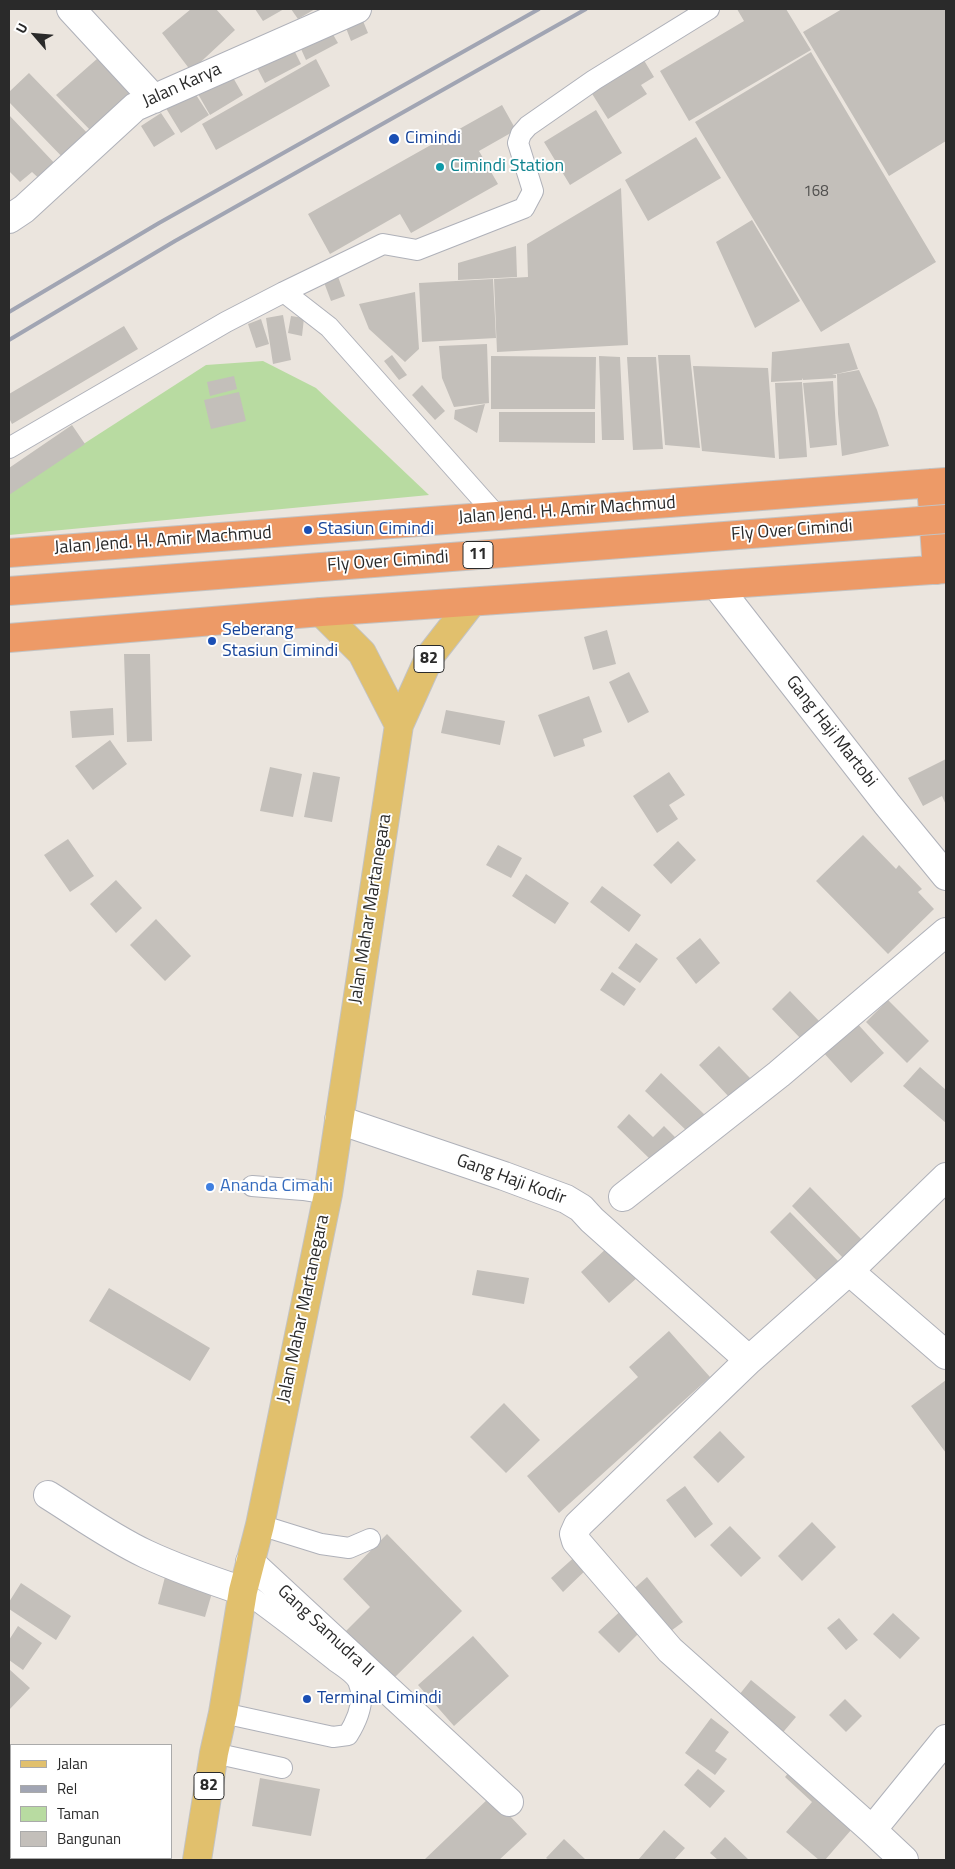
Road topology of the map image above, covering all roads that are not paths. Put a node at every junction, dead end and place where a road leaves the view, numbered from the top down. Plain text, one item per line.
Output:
1 (71, 9) edge
2 (357, 9) edge
3 (709, 9) edge
4 (154, 99) junction
5 (9, 220) edge
6 (284, 292) junction
7 (9, 448) edge
8 (938, 483) edge
9 (496, 516) junction
10 (946, 520) edge
11 (9, 553) edge
12 (941, 569) edge
13 (717, 586) junction
14 (9, 592) edge
15 (472, 602) junction
16 (320, 612) junction
17 (9, 638) edge
18 (399, 725) junction
19 (946, 876) edge
20 (946, 932) edge
21 (339, 1120) junction
22 (946, 1177) edge
23 (252, 1186) dead end
24 (328, 1194) junction
25 (623, 1197) dead end
26 (849, 1271) junction
27 (946, 1355) edge
28 (749, 1360) junction
29 (48, 1495) dead end
30 (260, 1525) junction
31 (370, 1539) dead end
32 (250, 1562) junction
33 (243, 1591) junction
34 (223, 1713) junction
35 (946, 1739) edge
36 (214, 1753) junction
37 (282, 1768) dead end
38 (510, 1802) dead end
39 (872, 1830) junction
40 (197, 1860) edge
41 (904, 1860) edge

1 - 4 street
2 - 4 street, Jalan Karya
3 - 6 lane
4 - 5 street, Jalan Karya
6 - 7 lane
6 - 9 lane
8 - 9 highway, Jalan Jend. H. Amir Machmud / 11
8 - 12 highway
9 - 11 highway, Jalan Jend. H. Amir Machmud / 11
10 - 14 highway, Fly Over Cimindi / 11, bridge
12 - 13 highway
13 - 15 highway
13 - 19 street, Gang Haji Martobi
15 - 16 highway
15 - 18 main road, Jalan Mahar Martanegara / 82
16 - 17 highway
16 - 18 main road
18 - 21 main road, Jalan Mahar Martanegara / 82
20 - 25 street
21 - 24 main road, Jalan Mahar Martanegara / 82
21 - 28 street, Gang Haji Kodir
22 - 26 street
23 - 24 lane
24 - 30 main road, Jalan Mahar Martanegara / 82
26 - 27 street
26 - 28 street
28 - 39 street
29 - 33 street
30 - 31 lane
30 - 32 main road, Jalan Mahar Martanegara / 82
32 - 33 main road, Jalan Mahar Martanegara / 82
32 - 38 street, Gang Samudra II
33 - 34 main road, Jalan Mahar Martanegara / 82
33 - 34 lane
34 - 36 main road, Jalan Mahar Martanegara / 82
35 - 39 street
36 - 37 lane
36 - 40 main road, Jalan Mahar Martanegara / 82
39 - 41 street

